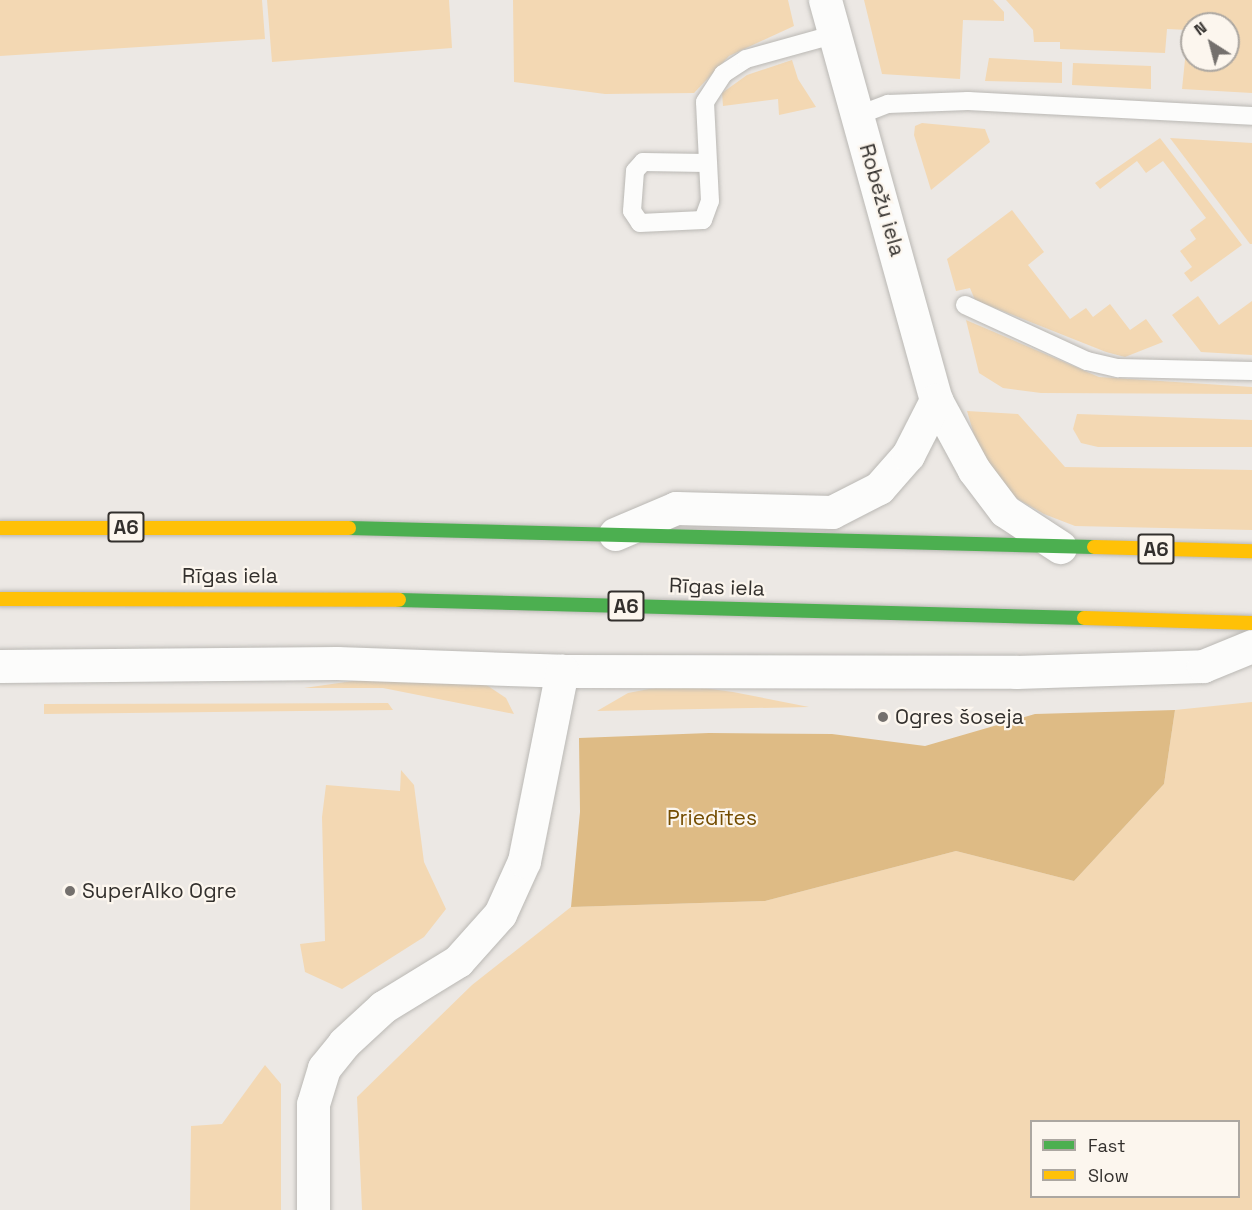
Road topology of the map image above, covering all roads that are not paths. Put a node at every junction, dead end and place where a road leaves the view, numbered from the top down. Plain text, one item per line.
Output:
1 (825, 0) edge
2 (836, 34) junction
3 (859, 115) junction
4 (1252, 116) edge
5 (706, 163) junction
6 (965, 305) dead end
7 (1252, 372) edge
8 (936, 400) junction
9 (0, 528) edge
10 (615, 534) junction
11 (1060, 547) junction
12 (1252, 551) edge
13 (0, 599) edge
14 (1252, 622) edge
15 (1252, 646) edge
16 (0, 666) edge
17 (562, 671) junction
18 (313, 1210) edge

1 - 2 street, Robežu iela
2 - 3 street, Robežu iela
2 - 5 lane
3 - 4 lane
3 - 8 street, Robežu iela
5 - 5 lane
6 - 7 lane
8 - 10 street
8 - 11 street, Robežu iela
9 - 10 highway, A6
10 - 11 highway, A6
11 - 12 highway, A6
13 - 14 highway, Rīgas iela / A6
15 - 17 street
16 - 17 street
17 - 18 street

